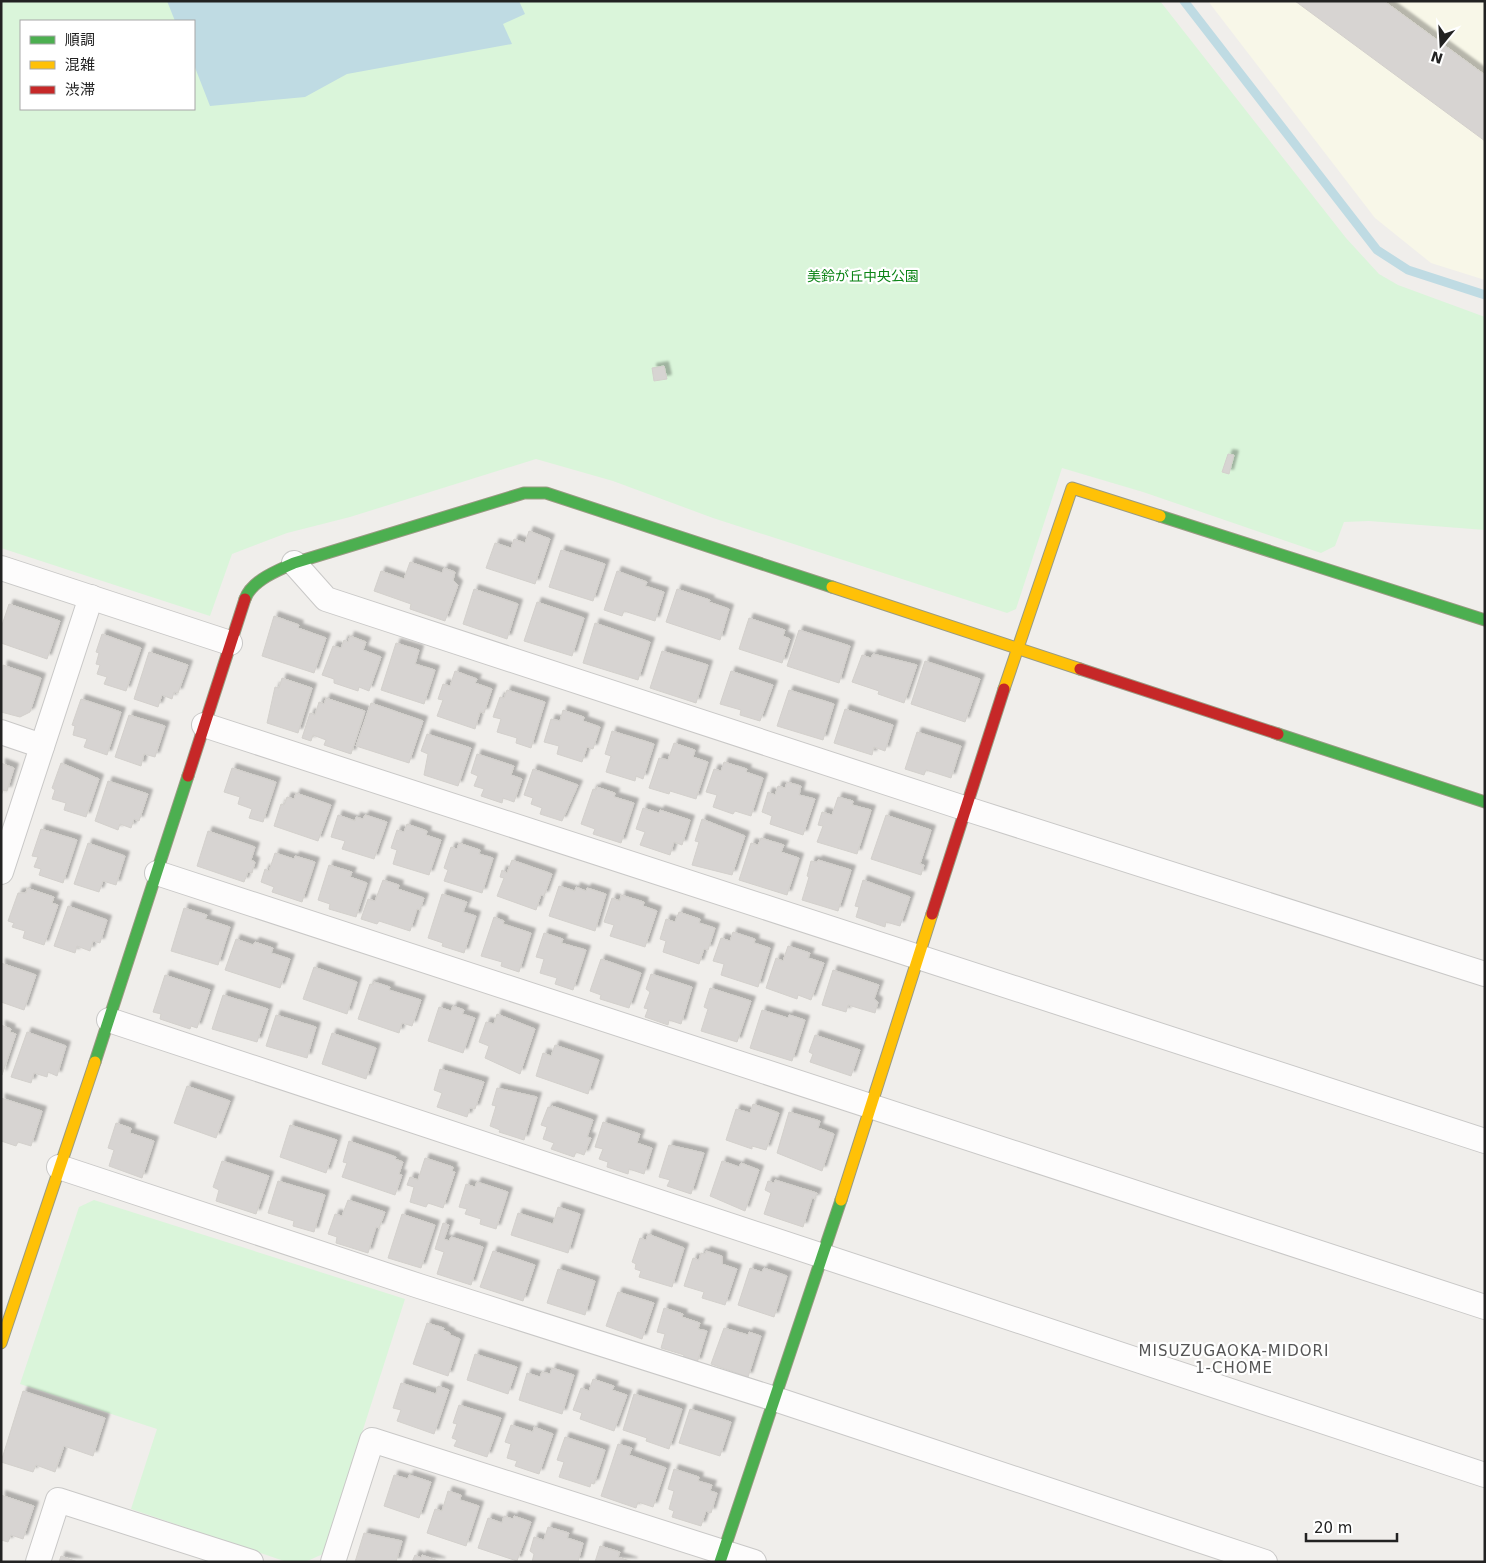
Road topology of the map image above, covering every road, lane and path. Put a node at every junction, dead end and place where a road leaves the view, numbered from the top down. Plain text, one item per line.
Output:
1 (294, 563) junction
2 (1, 568) edge
3 (92, 597) junction
4 (1485, 620) edge
5 (230, 643) junction
6 (1018, 647) junction
7 (204, 725) junction
8 (1, 732) edge
9 (42, 746) junction
10 (1485, 802) edge
11 (967, 809) junction
12 (1, 872) edge
13 (157, 873) junction
14 (918, 959) junction
15 (1485, 974) edge
16 (109, 1020) junction
17 (870, 1107) junction
18 (1485, 1141) edge
19 (59, 1167) junction
20 (823, 1255) junction
21 (1485, 1307) edge
22 (2, 1337) edge
23 (775, 1399) junction
24 (1485, 1475) edge
25 (722, 1557) edge
26 (38, 1562) edge
27 (251, 1562) edge
28 (333, 1562) edge
29 (754, 1562) edge
30 (1265, 1562) edge

1 - 5 street
1 - 6 street
1 - 11 street
2 - 3 street
3 - 5 street
3 - 9 street
4 - 6 street
5 - 7 street
6 - 10 street
6 - 11 street
7 - 13 street
7 - 14 street
8 - 9 street
9 - 12 street
11 - 14 street
11 - 15 street
13 - 16 street
13 - 17 street
14 - 17 street
14 - 18 street
16 - 19 street
16 - 20 street
17 - 20 street
17 - 21 street
19 - 22 street
19 - 23 street
20 - 23 street
20 - 24 street
23 - 25 street
23 - 30 street
25 - 28 street
25 - 29 street
26 - 27 street

